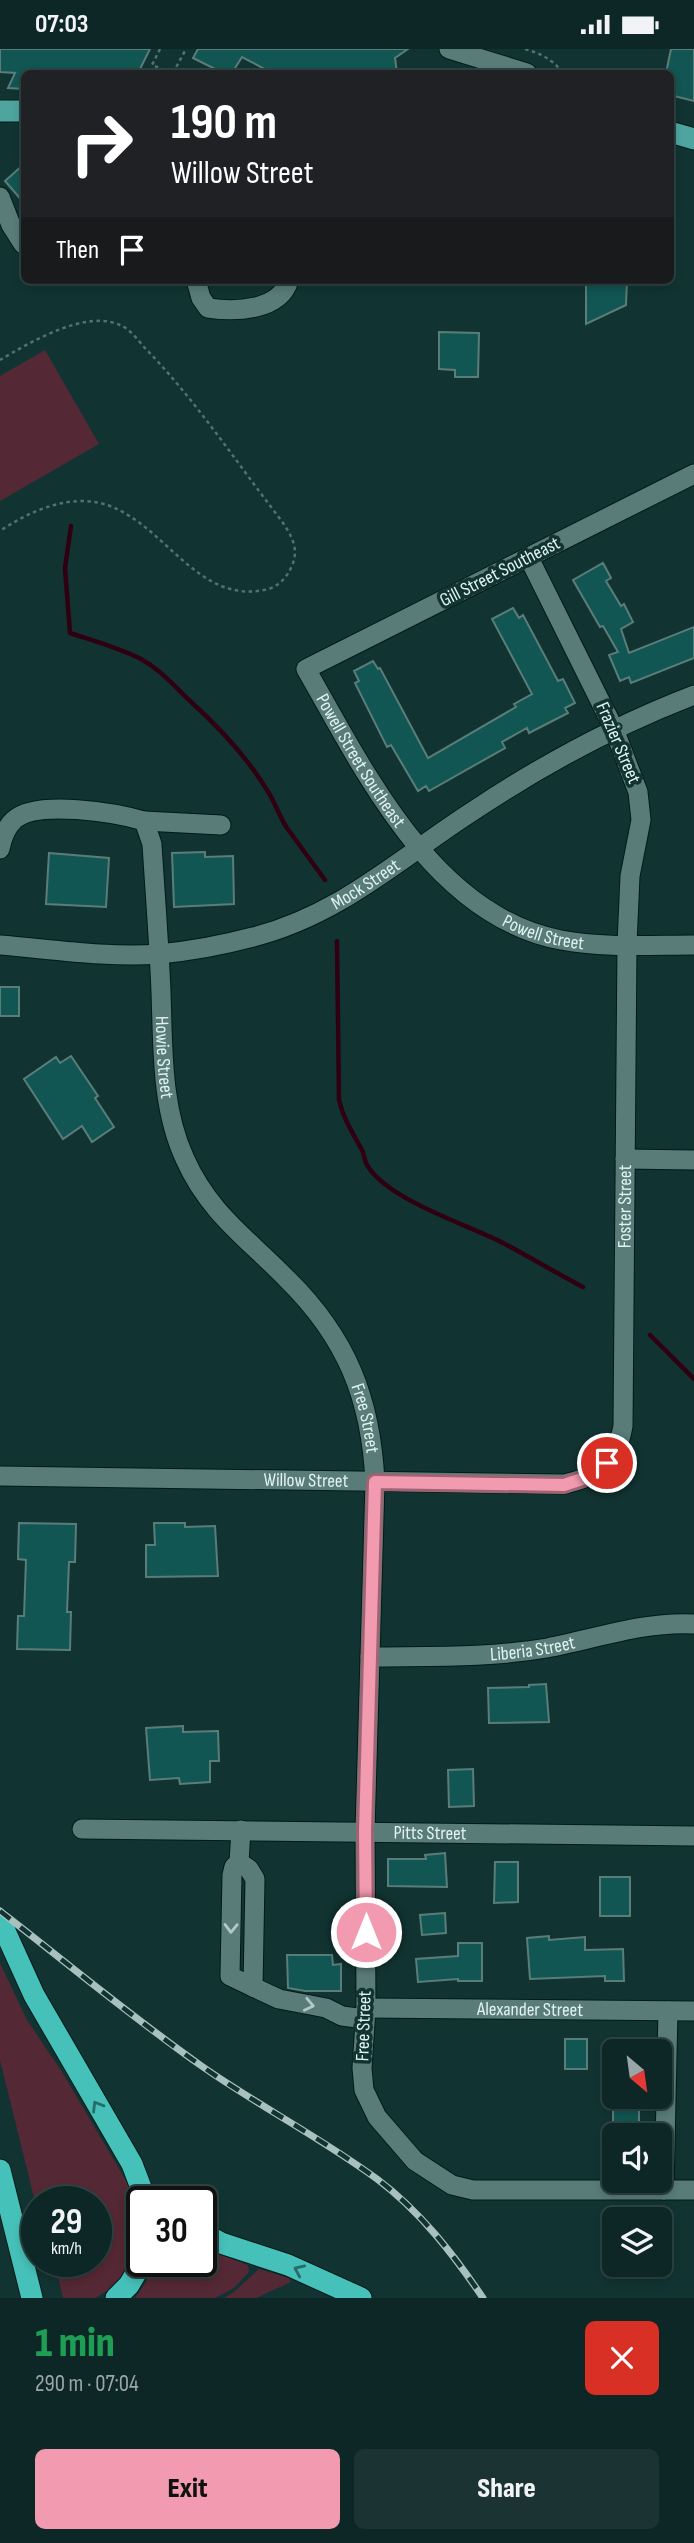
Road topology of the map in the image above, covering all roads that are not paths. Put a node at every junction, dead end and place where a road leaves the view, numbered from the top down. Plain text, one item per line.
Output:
1 (449, 49) edge
2 (517, 70) edge
3 (0, 111) edge
4 (21, 111) edge
5 (674, 133) edge
6 (694, 139) edge
7 (0, 197) edge
8 (21, 241) edge
9 (197, 284) edge
10 (287, 284) edge
11 (694, 474) edge
12 (529, 558) junction
13 (306, 669) joint
14 (694, 695) edge
15 (614, 729) junction
16 (144, 821) junction
17 (221, 825) dead end
18 (0, 849) edge
19 (420, 849) junction
20 (627, 944) junction
21 (0, 945) edge
22 (694, 945) edge
23 (159, 954) junction
24 (184, 1158) joint
25 (625, 1159) junction
26 (694, 1160) edge
27 (607, 1463) joint
28 (0, 1476) edge
29 (375, 1482) junction
30 (694, 1624) edge
31 (370, 1657) junction
32 (82, 1829) dead end
33 (241, 1830) junction
34 (365, 1831) junction
35 (694, 1836) edge
36 (0, 1920) edge
37 (668, 2011) junction
38 (694, 2011) edge
39 (366, 2014) junction
40 (665, 2123) edge
41 (132, 2164) junction
42 (0, 2170) edge
43 (140, 2186) edge
44 (151, 2186) edge
45 (602, 2190) edge
46 (672, 2190) edge
47 (694, 2190) edge
48 (217, 2241) edge
49 (134, 2277) edge
50 (32, 2298) edge
51 (116, 2298) edge
52 (361, 2298) edge

1 - 2 street
3 - 4 main road
5 - 6 main road
7 - 8 street
9 - 10 street
11 - 12 street, Gill Street Southeast
12 - 13 street, Gill Street Southeast
12 - 15 street, Frazier Street
13 - 19 street, Powell Street Southeast
14 - 15 street, Mock Street
15 - 19 street, Mock Street
15 - 20 street, Frazier Street
16 - 17 street
16 - 18 street
16 - 23 street, Howie Street
19 - 20 street, Powell Street
19 - 23 street, Mock Street
20 - 22 street, Powell Street
20 - 25 street, Foster Street
21 - 23 street, Mock Street
23 - 24 street, Howie Street
24 - 29 street, Free Street
25 - 26 street
25 - 27 street, Foster Street
27 - 29 street, Willow Street
28 - 29 street, Willow Street
29 - 31 street, Free Street
30 - 31 street, Liberia Street
31 - 34 street, Free Street
32 - 33 street, Pitts Street
33 - 34 street, Pitts Street
33 -> 39 street, Alexander Street
34 - 35 street, Pitts Street
34 - 39 street, Free Street
41 -> 36 highway
37 - 38 street, Alexander Street
37 - 39 street, Alexander Street
37 - 40 street
39 - 45 street, Free Street
41 - 43 highway
41 - 44 highway
42 - 50 highway
46 - 47 street, Free Street
52 -> 48 highway
49 - 51 highway

